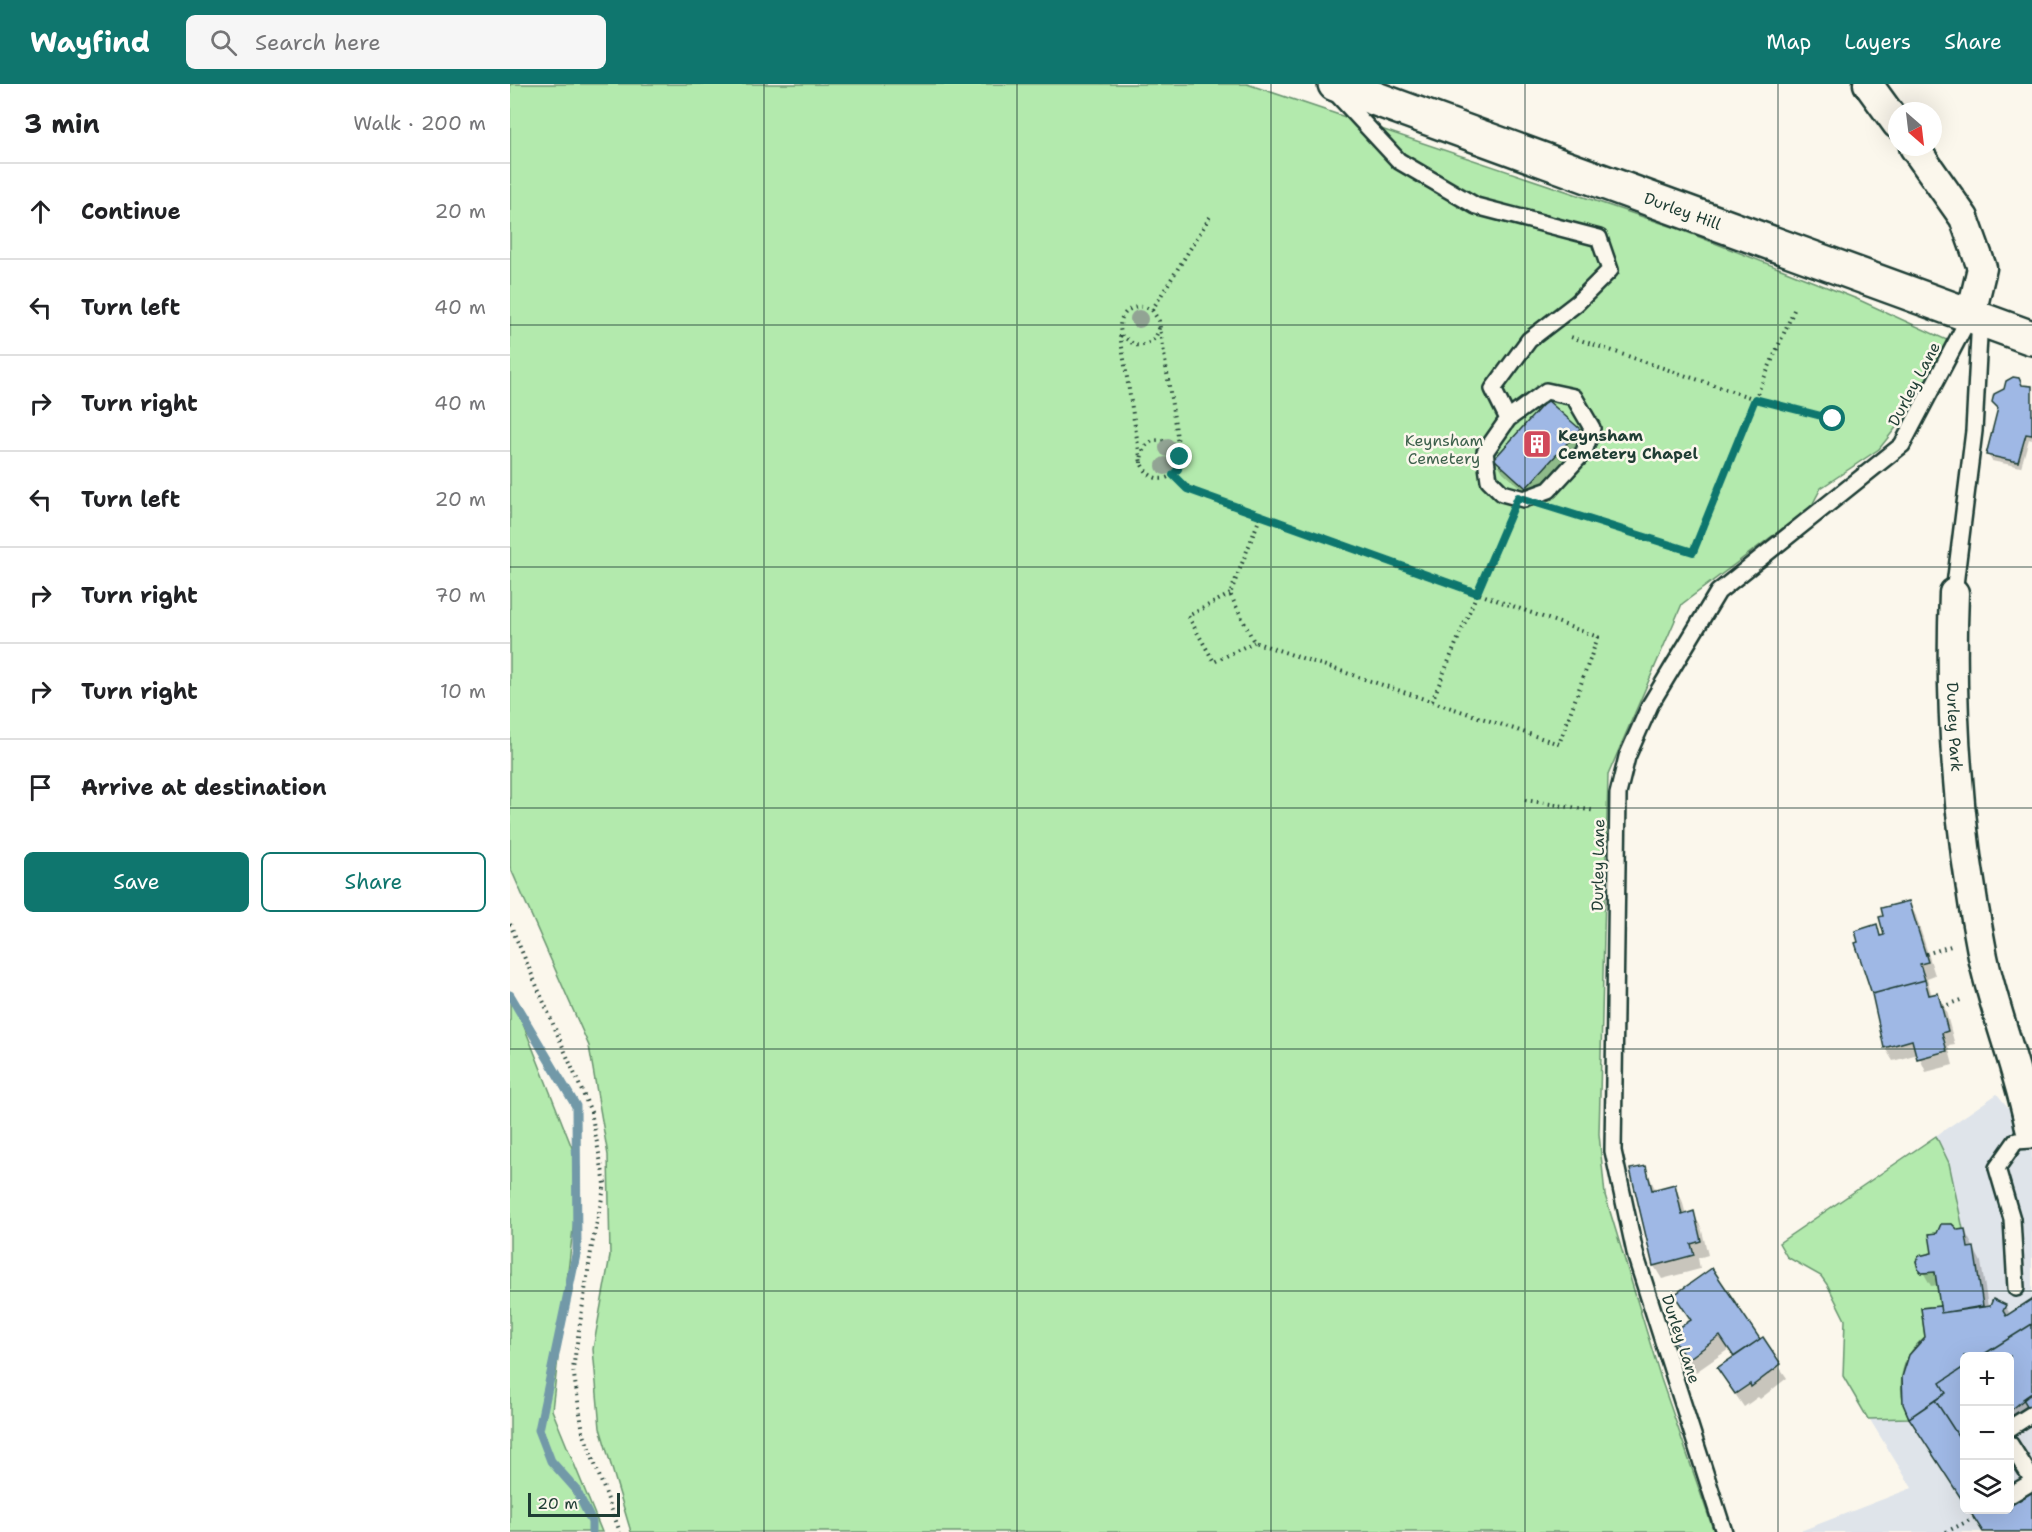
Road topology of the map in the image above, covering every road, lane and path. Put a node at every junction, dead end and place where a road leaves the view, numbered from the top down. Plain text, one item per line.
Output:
1 (1328, 84) edge
2 (1335, 84) edge
3 (1868, 84) edge
4 (1888, 112) edge
5 (1920, 156) edge
6 (1210, 217) dead end
7 (1152, 310) junction
8 (1794, 310) dead end
9 (1976, 316) junction
10 (1159, 328) junction
11 (1545, 328) junction
12 (1120, 331) junction
13 (2032, 338) edge
14 (1755, 399) junction
15 (1508, 419) junction
16 (1833, 419) dead end
17 (1180, 457) junction
18 (1141, 463) junction
19 (1173, 475) junction
20 (1521, 498) junction
21 (1261, 515) junction
22 (1477, 593) junction
23 (1954, 593) joint
24 (1230, 594) junction
25 (1254, 642) junction
26 (1432, 701) junction
27 (1525, 800) dead end
28 (1617, 812) junction
29 (510, 924) edge
30 (2031, 1136) edge
31 (2016, 1288) dead end
32 (2032, 1414) edge
33 (2014, 1425) edge
34 (2014, 1451) edge
35 (2032, 1480) edge
36 (2014, 1493) edge
37 (1974, 1518) dead end
38 (620, 1532) edge
39 (1724, 1532) edge
40 (1946, 1532) edge

1 - 11 lane
2 - 9 main road, Durley Hill
3 - 4 street
5 - 9 street
6 - 7 path
7 - 10 path
7 - 12 path
8 - 14 path
9 - 13 main road, Durley Hill
9 - 23 lane, Durley Park
9 - 28 lane, Durley Lane
10 - 12 path
10 - 17 path
11 - 14 path
11 - 15 lane
12 - 18 path
14 - 16 path
14 - 20 path
15 - 20 lane
15 - 20 lane
17 - 18 path
17 - 19 path
18 - 19 path
19 - 21 path
20 - 22 path
21 - 22 path
21 - 24 path
22 - 26 path
22 - 26 path
23 - 30 street, Durley Park
24 - 25 path
24 - 25 path
25 - 26 path
27 - 28 path
28 - 39 lane, Durley Lane
29 - 38 path
30 - 31 lane
32 - 33 lane
34 - 35 lane
35 - 36 lane
37 - 40 path

